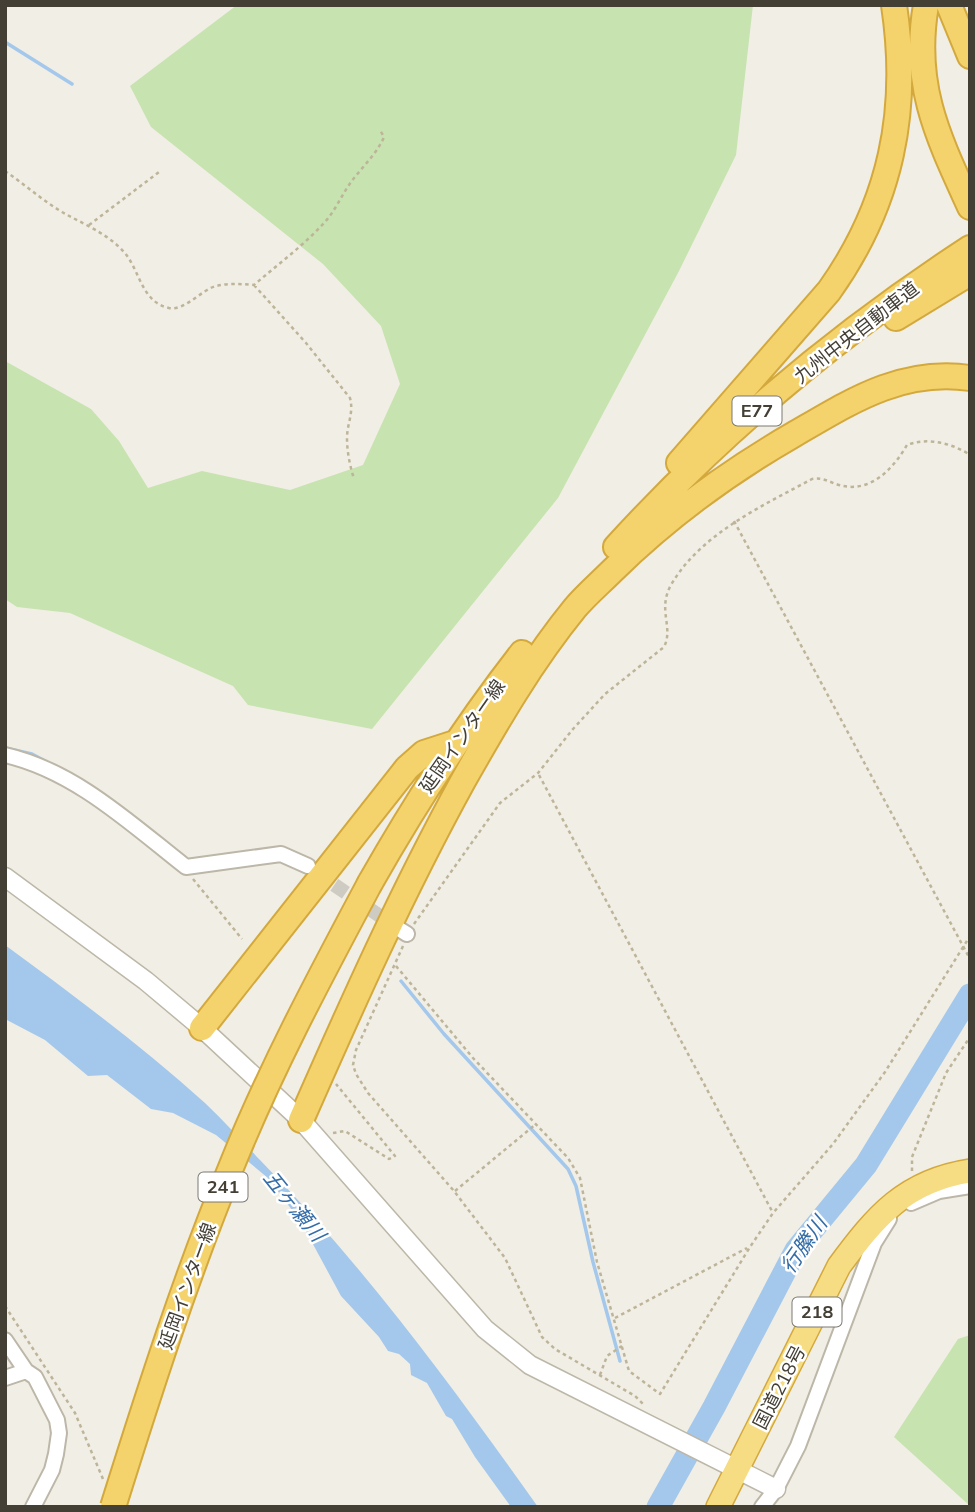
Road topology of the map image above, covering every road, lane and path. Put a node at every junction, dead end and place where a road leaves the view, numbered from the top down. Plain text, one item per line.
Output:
1 (894, 5) edge
2 (926, 5) edge
3 (949, 5) edge
4 (964, 5) edge
5 (970, 20) edge
6 (970, 56) edge
7 (380, 130) dead end
8 (5, 171) edge
9 (159, 172) dead end
10 (970, 207) edge
11 (89, 225) junction
12 (970, 248) edge
13 (970, 262) edge
14 (970, 273) edge
15 (254, 285) junction
16 (855, 346) junction
17 (970, 379) edge
18 (970, 455) edge
19 (354, 479) dead end
20 (734, 521) junction
21 (572, 603) junction
22 (455, 743) junction
23 (5, 755) edge
24 (538, 774) junction
25 (307, 866) tunnel mouth
26 (186, 867) junction
27 (5, 877) edge
28 (370, 883) junction
29 (970, 936) edge
30 (242, 939) dead end
31 (964, 946) junction
32 (970, 959) edge
33 (396, 966) junction
34 (202, 1028) junction
35 (970, 1037) edge
36 (336, 1083) dead end
37 (536, 1125) junction
38 (309, 1128) junction
39 (970, 1171) edge
40 (970, 1186) edge
41 (917, 1188) junction
42 (454, 1191) junction
43 (773, 1213) junction
44 (750, 1247) junction
45 (615, 1318) junction
46 (5, 1340) edge
47 (622, 1346) junction
48 (26, 1371) junction
49 (600, 1375) junction
50 (5, 1378) edge
51 (642, 1420) junction
52 (729, 1464) junction
53 (776, 1489) junction
54 (33, 1507) edge
55 (113, 1507) edge
56 (718, 1507) edge
57 (762, 1507) edge

1 - 21 highway
2 - 10 highway
3 - 6 highway
4 - 5 highway
7 - 15 path
8 - 11 path
9 - 11 path
11 - 15 path
12 - 21 highway, 九州中央自動車道 / E77
13 - 16 highway, 九州中央自動車道 / E77
14 - 16 highway
15 - 19 path
16 - 21 highway, 九州中央自動車道 / E77
17 - 21 highway
18 - 20 path
20 - 24 path
20 - 31 path
21 - 22 highway, 延岡インター線 / 241
21 - 28 highway, 延岡インター線 / 241
21 - 38 highway
22 - 28 highway, 延岡インター線 / 241
22 - 34 highway
23 - 26 street
24 - 33 path
24 - 43 path
25 - 26 street
26 - 30 path
27 - 34 street
28 - 55 highway, 延岡インター線 / 241, bridge
29 - 31 path
31 - 32 path
31 - 43 path
33 - 37 path
33 - 42 path
34 - 38 street
35 - 41 path
36 - 38 path
37 - 42 path
37 - 45 path
38 - 51 street
39 - 41 highway, 国道218号 / 218
40 - 53 street, 国道218号 / 218
41 - 52 highway, 国道218号 / 218
42 - 49 path
43 - 44 path
44 - 45 path
44 - 47 path
45 - 47 path
46 - 48 street
47 - 49 path
48 - 50 street
48 - 54 street
49 - 51 path
51 - 52 street
52 - 53 street
52 - 56 highway, 国道218号 / 218
53 - 57 street, 国道218号 / 218

